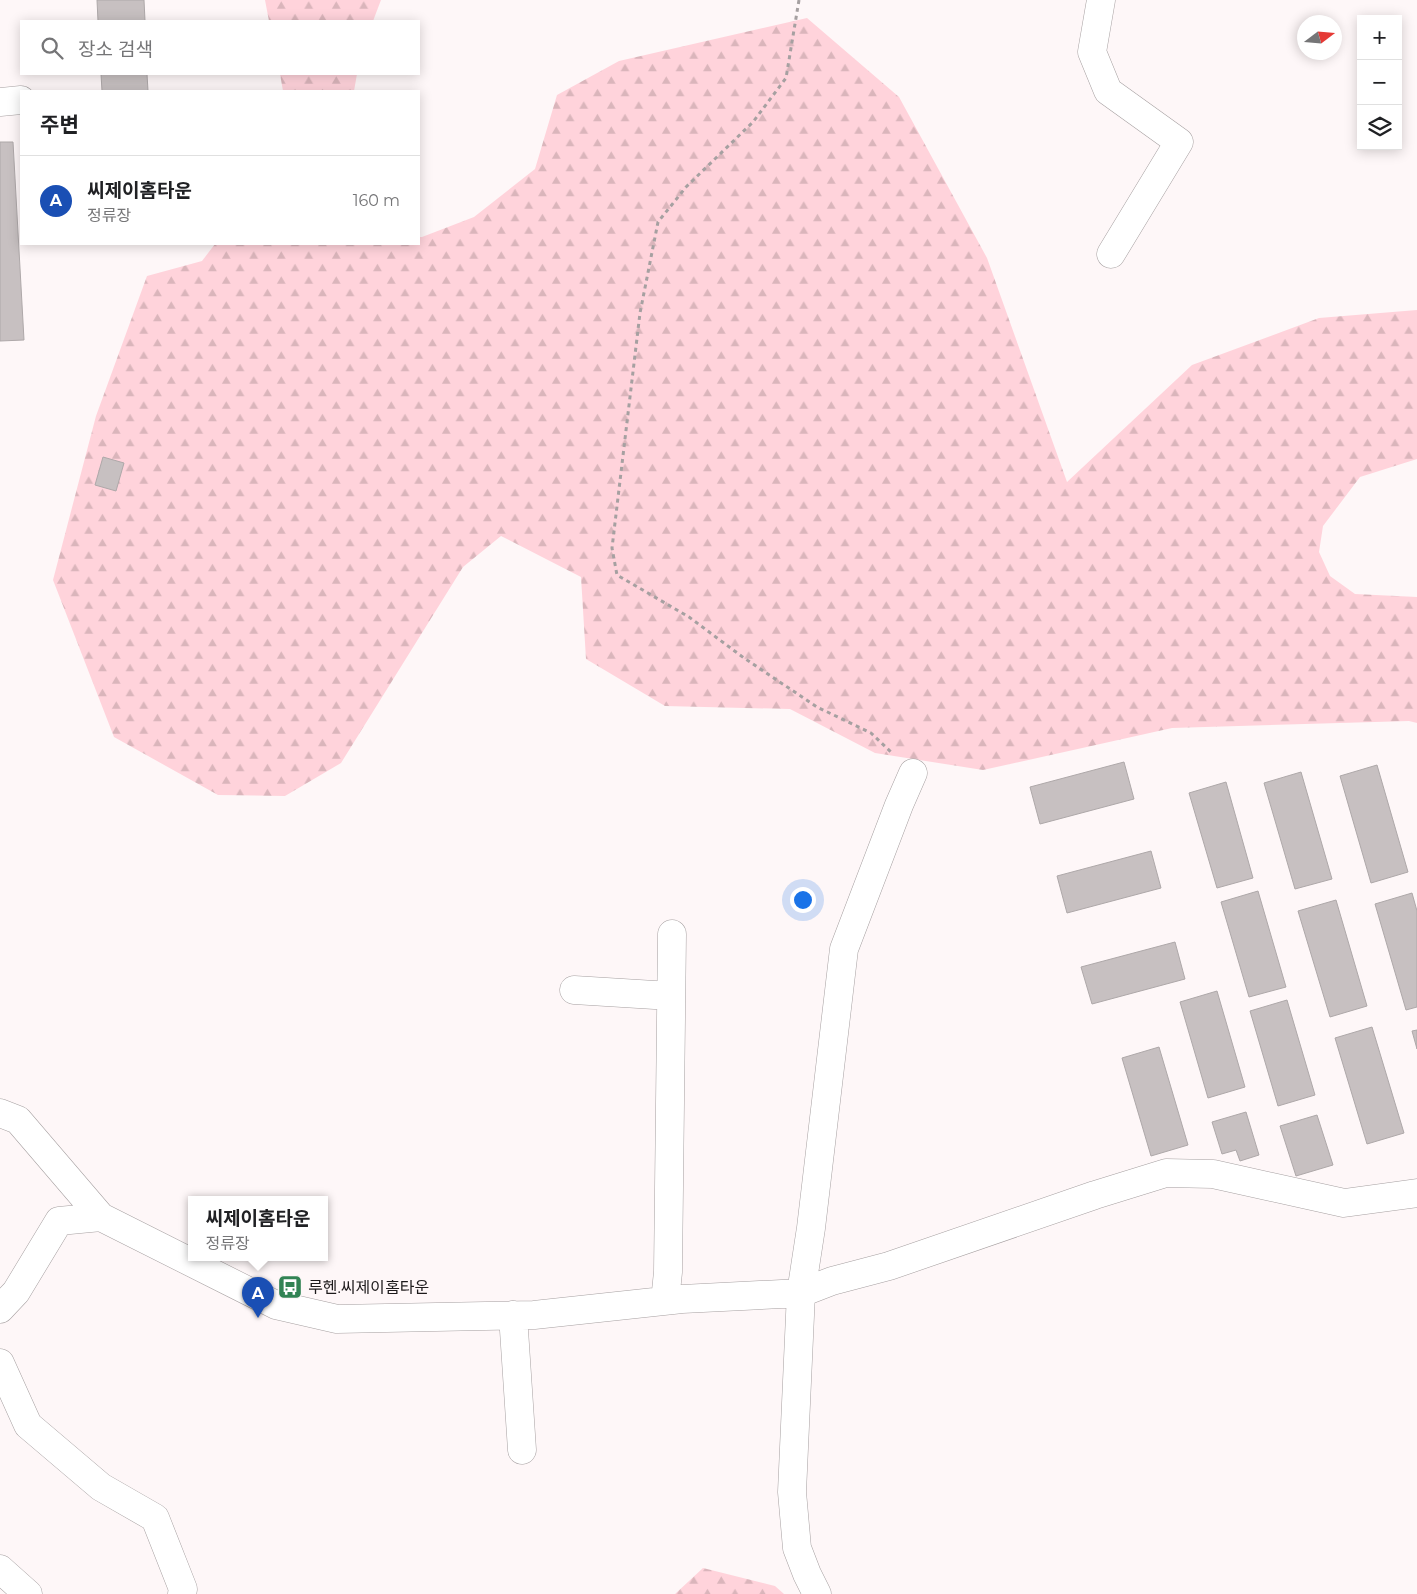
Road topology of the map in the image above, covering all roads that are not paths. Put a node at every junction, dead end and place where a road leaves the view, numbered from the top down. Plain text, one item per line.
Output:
1 (1102, 0) edge
2 (20, 100) edge
3 (0, 102) edge
4 (1110, 254) dead end
5 (913, 774) road end
6 (672, 934) dead end
7 (574, 990) dead end
8 (671, 996) junction
9 (0, 1113) edge
10 (1417, 1193) edge
11 (101, 1216) junction
12 (188, 1260) edge
13 (190, 1261) edge
14 (801, 1293) junction
15 (665, 1301) junction
16 (0, 1309) edge
17 (513, 1315) junction
18 (0, 1363) edge
19 (522, 1450) dead end
20 (0, 1569) edge
21 (28, 1594) edge
22 (182, 1594) edge
23 (817, 1594) edge

1 - 4 street
2 - 3 street
5 - 14 street
6 - 8 street
7 - 8 street
8 - 15 street
9 - 11 street
10 - 14 street
11 - 12 street
11 - 16 street
13 - 17 street
14 - 15 street
14 - 23 street
15 - 17 street
17 - 19 street
18 - 22 street
20 - 21 street

